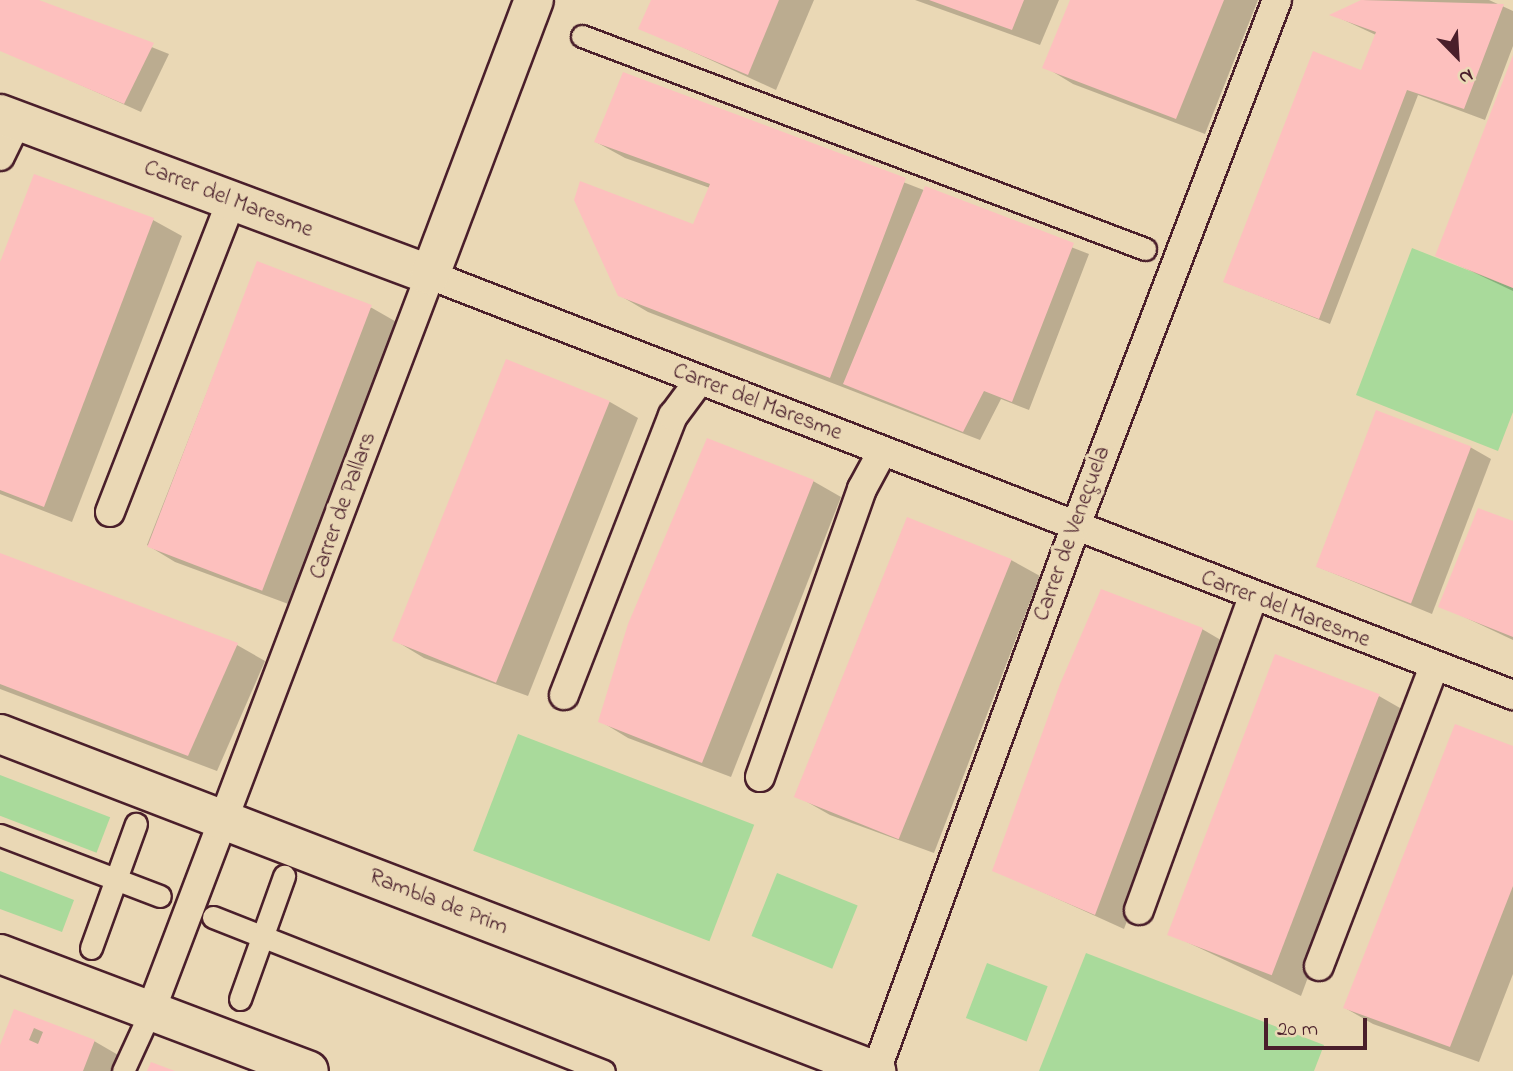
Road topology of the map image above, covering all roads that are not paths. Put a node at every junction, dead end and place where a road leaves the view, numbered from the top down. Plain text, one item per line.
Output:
1 (534, 0) edge
2 (1277, 0) edge
3 (582, 36) dead end
4 (8, 118) edge
5 (0, 156) edge
6 (231, 201) junction
7 (1145, 250) dead end
8 (430, 275) junction
9 (699, 381) junction
10 (882, 452) junction
11 (110, 512) dead end
12 (1075, 528) junction
13 (1253, 597) junction
14 (1434, 667) junction
15 (564, 695) dead end
16 (1513, 695) edge
17 (0, 734) edge
18 (760, 777) dead end
19 (225, 822) junction
20 (136, 824) dead end
21 (0, 835) edge
22 (284, 876) dead end
23 (118, 880) junction
24 (160, 896) dead end
25 (1139, 910) dead end
26 (213, 917) dead end
27 (263, 936) junction
28 (91, 948) dead end
29 (0, 954) edge
30 (1319, 967) dead end
31 (240, 999) dead end
32 (151, 1010) junction
33 (123, 1071) edge
34 (309, 1071) edge
35 (604, 1071) edge
36 (876, 1071) edge

1 - 8 main road, Carrer de Pallars
2 - 12 street, Carrer de Veneçuela
3 - 7 street
4 - 5 street
4 - 6 main road, Carrer del Maresme
6 - 8 main road, Carrer del Maresme
6 - 11 street
8 - 9 street, Carrer del Maresme
8 - 19 street, Carrer de Pallars
9 - 10 street, Carrer del Maresme
9 - 15 street
10 - 12 street, Carrer del Maresme
10 - 18 street
12 - 13 street, Carrer del Maresme
12 - 36 street, Carrer de Veneçuela
13 - 14 street, Carrer del Maresme
13 - 25 street
14 - 16 street, Carrer del Maresme
14 - 30 street
17 - 19 main road, Rambla de Prim
19 - 32 street, Carrer de Pallars
19 - 36 main road, Rambla de Prim
20 - 23 street
21 - 23 street
22 - 27 street
23 - 24 street
23 - 28 street
26 - 27 street
27 - 31 street
27 - 35 street
29 - 32 main road
32 - 33 street
32 - 34 main road

